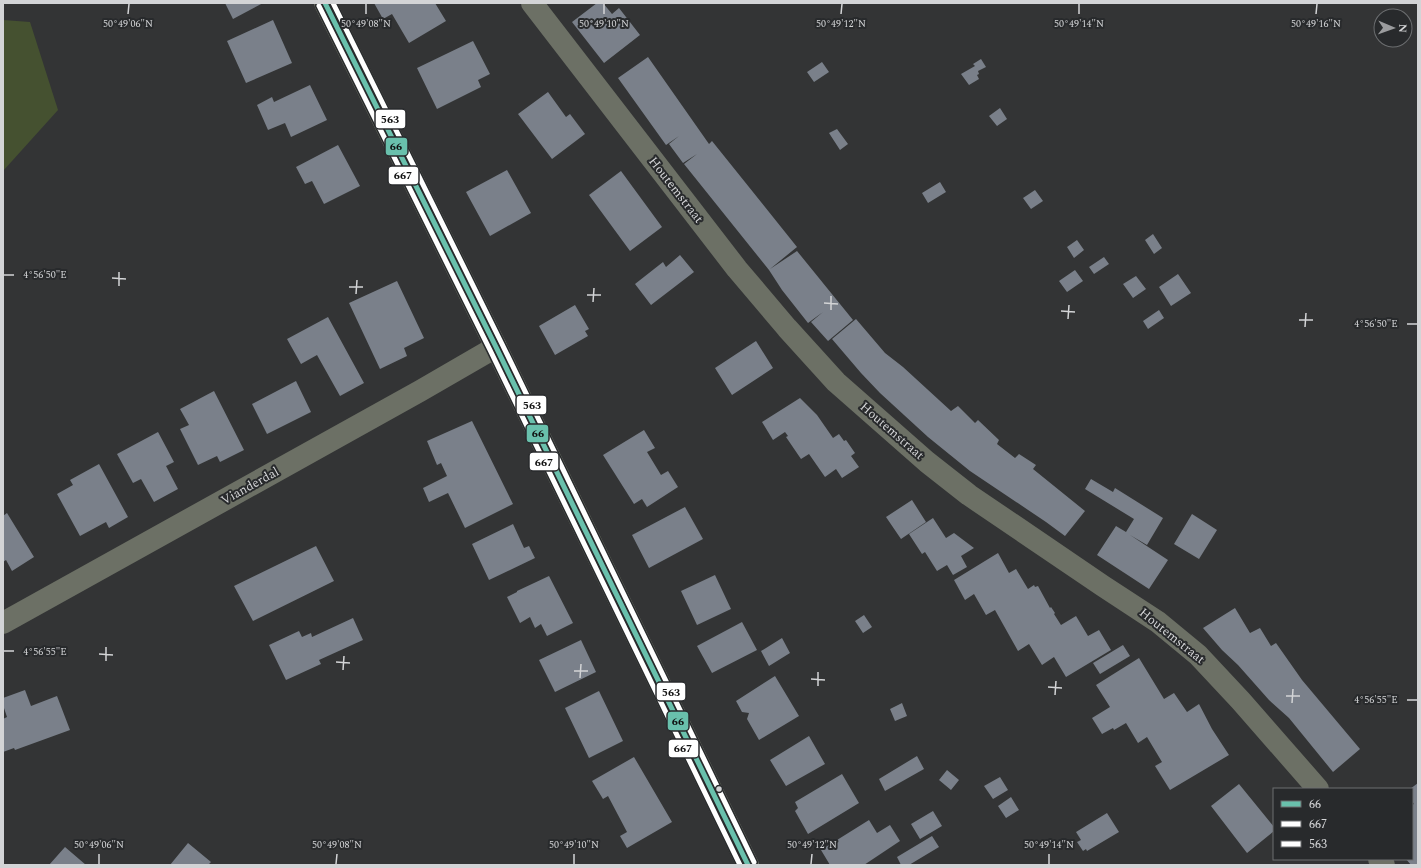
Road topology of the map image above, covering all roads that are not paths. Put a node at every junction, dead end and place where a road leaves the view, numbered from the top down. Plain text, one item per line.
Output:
1 (325, 3) edge
2 (532, 3) edge
3 (496, 347) junction
4 (3, 623) edge
5 (1317, 788) edge
6 (748, 865) edge

1 - 3 street
2 - 5 street, Houtemstraat
3 - 4 street, Vianderdal
3 - 6 street

